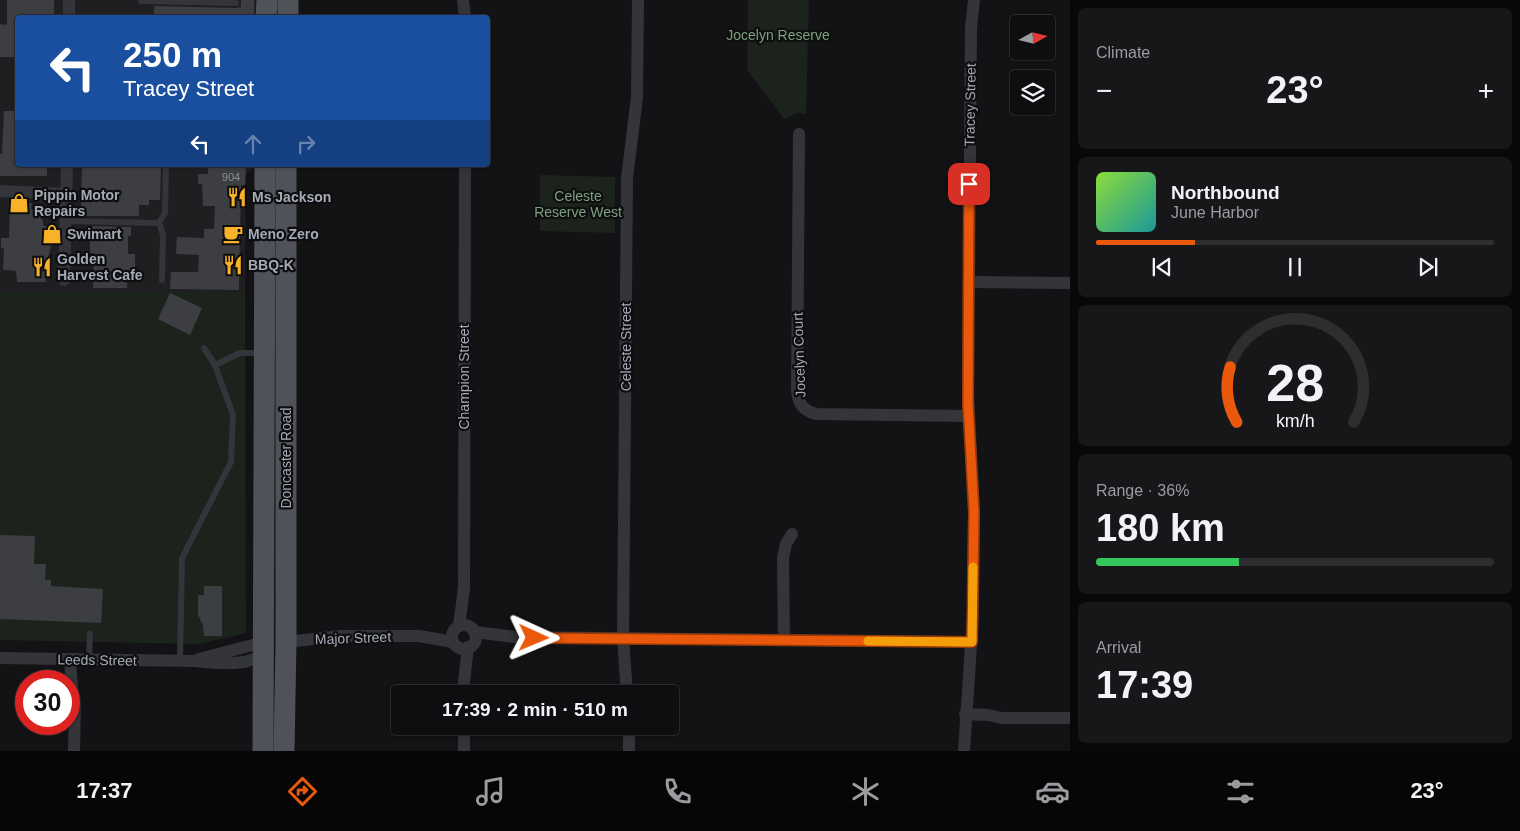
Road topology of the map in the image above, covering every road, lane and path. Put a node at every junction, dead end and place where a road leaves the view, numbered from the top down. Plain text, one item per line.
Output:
1 (69, 0) edge
2 (266, 0) edge
3 (288, 0) edge
4 (463, 0) edge
5 (469, 0) edge
6 (638, 0) edge
7 (967, 0) edge
8 (974, 0) edge
9 (141, 1) edge
10 (236, 3) dead end
11 (69, 15) edge
12 (266, 15) edge
13 (288, 15) edge
14 (465, 15) edge
15 (465, 15) edge
16 (971, 28) junction
17 (799, 134) dead end
18 (66, 167) edge
19 (166, 167) edge
20 (265, 167) edge
21 (286, 167) edge
22 (465, 167) edge
23 (0, 191) edge
24 (66, 194) junction
25 (65, 221) junction
26 (159, 223) junction
27 (64, 280) dead end
28 (162, 280) dead end
29 (968, 282) junction
30 (1070, 283) edge
31 (204, 348) dead end
32 (275, 353) junction
33 (214, 365) junction
34 (968, 416) junction
35 (792, 534) dead end
36 (90, 634) dead end
37 (464, 637) junction
38 (623, 638) junction
39 (784, 640) junction
40 (286, 642) junction
41 (972, 642) junction
42 (264, 649) junction
43 (0, 658) edge
44 (80, 660) junction
45 (180, 661) junction
46 (464, 685) edge
47 (626, 685) edge
48 (965, 718) junction
49 (1070, 718) edge
50 (464, 735) edge
51 (629, 735) edge
52 (74, 751) edge
53 (263, 751) edge
54 (284, 751) edge
55 (464, 751) edge
56 (629, 751) edge
57 (964, 751) edge

1 - 11 street
2 - 12 main road
3 - 13 main road
4 - 14 street
5 - 15 street
6 - 38 street, Celeste Street
7 - 16 street, Tracey Street
8 - 16 street, Tracey Street
9 - 10 lane
16 - 29 street, Tracey Street
17 - 34 street, Jocelyn Court
18 - 24 street
19 - 26 lane
20 - 32 main road, Doncaster Road
21 - 32 main road, Doncaster Road
22 - 37 street, Champion Street
23 - 24 street
24 - 25 street
25 - 26 lane
25 - 27 street
26 - 28 lane
29 - 30 street
29 - 34 street, Tracey Street
31 - 33 lane
32 - 33 lane
32 - 40 main road, Doncaster Road
32 - 42 main road, Doncaster Road
33 - 45 lane
34 - 41 street, Tracey Street
35 - 39 street
36 - 44 lane
37 - 38 street, Major Street
37 - 40 street, Major Street
37 - 46 street, Champion Street
38 - 39 street, Major Street
38 - 47 street, Celeste Street
39 - 41 street, Major Street
40 - 42 main road
40 - 54 main road, Doncaster Road
41 - 48 street, Tracey Street
42 - 45 street, Leeds Street
42 - 53 main road, Doncaster Road
43 - 44 street, Leeds Street
44 - 45 street, Leeds Street
44 - 52 street
48 - 49 street
48 - 57 street, Tracey Street
50 - 55 street
51 - 56 street

